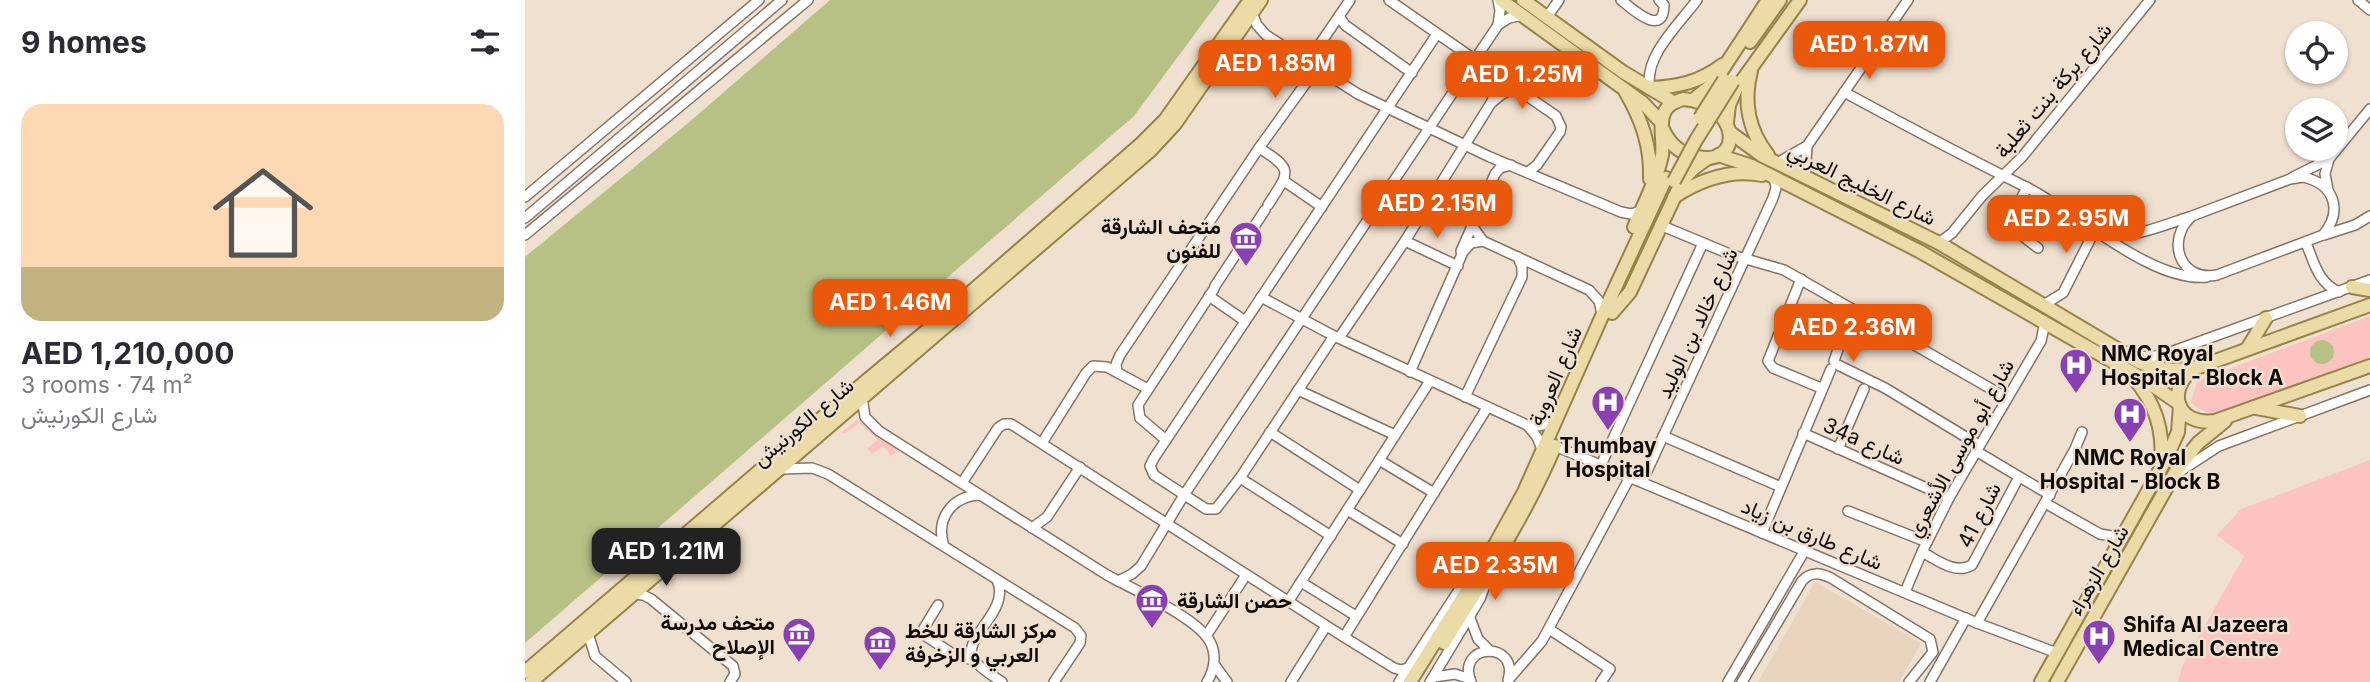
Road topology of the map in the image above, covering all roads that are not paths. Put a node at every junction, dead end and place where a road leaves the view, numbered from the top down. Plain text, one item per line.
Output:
1 (759, 0) edge
2 (782, 0) edge
3 (808, 0) edge
4 (1261, 0) edge
5 (1350, 0) edge
6 (1389, 0) edge
7 (1499, 0) edge
8 (1523, 0) edge
9 (1559, 0) edge
10 (1659, 0) edge
11 (1697, 0) edge
12 (1780, 0) edge
13 (1791, 0) edge
14 (1800, 0) edge
15 (1908, 0) edge
16 (2150, 0) edge
17 (2358, 0) edge
18 (1626, 2) edge
19 (1762, 4) edge
20 (1251, 6) edge
21 (2370, 10) edge
22 (1523, 15) junction
23 (1339, 16) junction
24 (1547, 17) junction
25 (1498, 24) junction
26 (1239, 32) junction
27 (1437, 34) junction
28 (1266, 35) junction
29 (1733, 55) junction
30 (1474, 60) junction
31 (1307, 63) junction
32 (1753, 64) junction
33 (1316, 69) junction
34 (1489, 69) junction
35 (1412, 73) junction
36 (1728, 80) junction
37 (1621, 85) junction
38 (1650, 88) junction
39 (1516, 89) junction
40 (1844, 92) junction
41 (1693, 100) junction
42 (1673, 102) junction
43 (1491, 103) junction
44 (1388, 109) junction
45 (2370, 109) edge
46 (2361, 121) junction
47 (1662, 125) junction
48 (1428, 127) junction
49 (1729, 128) junction
50 (2370, 128) edge
51 (2348, 136) edge
52 (1465, 144) junction
53 (1807, 146) junction
54 (1259, 148) junction
55 (1490, 156) junction
56 (1713, 157) junction
57 (2325, 161) edge
58 (2328, 161) edge
59 (1775, 162) junction
60 (590, 163) junction
61 (1511, 165) junction
62 (1497, 170) junction
63 (1528, 172) junction
64 (597, 173) junction
65 (1805, 176) junction
66 (1774, 177) junction
67 (2003, 177) junction
68 (2290, 179) junction
69 (1284, 181) junction
70 (2027, 187) junction
71 (557, 191) junction
72 (2328, 191) junction
73 (1648, 194) junction
74 (525, 197) edge
75 (1674, 198) junction
76 (565, 200) junction
77 (1322, 207) junction
78 (1641, 211) junction
79 (2192, 216) junction
80 (2370, 216) edge
81 (525, 218) edge
82 (1660, 225) junction
83 (1473, 227) junction
84 (2144, 231) junction
85 (2099, 232) junction
86 (1952, 233) junction
87 (525, 234) edge
88 (2323, 235) junction
89 (1898, 239) junction
90 (1405, 241) junction
91 (1483, 241) junction
92 (1703, 243) junction
93 (1939, 243) junction
94 (2306, 243) junction
95 (2038, 248) dead end
96 (1954, 251) junction
97 (1518, 257) junction
98 (1746, 259) junction
99 (2142, 259) junction
100 (1459, 262) junction
101 (1540, 267) junction
102 (2319, 276) junction
103 (1522, 277) junction
104 (2207, 277) junction
105 (1801, 279) junction
106 (2370, 280) edge
107 (2352, 287) junction
108 (1213, 290) junction
109 (2370, 290) edge
110 (2339, 292) junction
111 (2063, 293) junction
112 (1261, 297) junction
113 (2316, 300) junction
114 (2045, 304) junction
115 (2370, 305) edge
116 (1852, 309) junction
117 (1607, 312) junction
118 (2065, 317) junction
119 (2266, 318) junction
120 (1301, 320) junction
121 (1245, 321) junction
122 (2045, 322) junction
123 (1337, 337) junction
124 (2247, 349) junction
125 (2125, 354) junction
126 (1834, 365) junction
127 (2202, 366) junction
128 (2370, 366) edge
129 (2127, 370) junction
130 (1117, 372) junction
131 (1410, 372) junction
132 (1430, 381) junction
133 (1821, 388) junction
134 (1148, 389) junction
135 (1864, 389) dead end
136 (1298, 390) junction
137 (2370, 390) edge
138 (862, 397) junction
139 (1465, 397) junction
140 (2007, 398) junction
141 (2179, 405) junction
142 (1487, 408) junction
143 (2255, 408) junction
144 (2300, 416) junction
145 (2231, 417) junction
146 (1557, 421) junction
147 (1527, 425) junction
148 (1270, 432) junction
149 (2082, 432) dead end
150 (1803, 433) junction
151 (1395, 435) junction
152 (1663, 436) junction
153 (1166, 440) junction
154 (1042, 443) junction
155 (1977, 448) junction
156 (1549, 449) junction
157 (1837, 449) junction
158 (1379, 460) junction
159 (1601, 465) junction
160 (1080, 467) junction
161 (778, 469) junction
162 (2161, 470) junction
163 (1630, 477) junction
164 (2019, 477) junction
165 (2172, 477) junction
166 (1240, 478) junction
167 (1642, 482) junction
168 (962, 483) junction
169 (1781, 487) junction
170 (1360, 490) junction
171 (1434, 493) junction
172 (980, 495) junction
173 (1184, 495) junction
174 (1949, 498) junction
175 (2048, 499) junction
176 (1347, 510) junction
177 (1848, 511) dead end
178 (1167, 523) junction
179 (1032, 528) junction
180 (1762, 533) junction
181 (1331, 536) junction
182 (2123, 537) junction
183 (1927, 542) junction
184 (1403, 544) junction
185 (944, 546) junction
186 (1805, 550) junction
187 (1922, 552) junction
188 (1839, 565) junction
189 (1243, 573) junction
190 (1483, 573) junction
191 (1831, 578) junction
192 (997, 580) junction
193 (1118, 581) junction
194 (1301, 582) junction
195 (1905, 592) junction
196 (633, 594) junction
197 (1288, 602) junction
198 (938, 605) dead end
199 (1356, 617) junction
200 (1470, 618) junction
201 (1966, 618) junction
202 (1977, 623) junction
203 (1326, 626) junction
204 (1549, 629) junction
205 (588, 633) junction
206 (1206, 636) junction
207 (1343, 637) junction
208 (1490, 651) junction
209 (2057, 653) junction
210 (1532, 654) junction
211 (1502, 655) junction
212 (974, 660) junction
213 (1924, 662) junction
214 (1214, 664) junction
215 (1408, 668) junction
216 (1937, 668) junction
217 (1736, 669) junction
218 (525, 672) edge
219 (1432, 679) edge
220 (1744, 679) edge
221 (1508, 680) edge
222 (622, 681) edge
223 (1470, 681) edge
224 (531, 682) edge
225 (730, 682) edge
226 (1002, 682) edge
227 (1055, 682) edge
228 (1207, 682) edge
229 (1227, 682) edge
230 (1291, 682) edge
231 (1399, 682) edge
232 (1410, 682) edge
233 (1419, 682) edge
234 (1601, 682) edge
235 (1728, 682) edge
236 (1909, 682) edge
237 (1930, 682) edge
238 (2041, 682) edge
239 (2057, 682) edge

1 - 74 street
2 - 60 street
3 - 64 street
4 - 20 main road, شارع الكورنيش
5 - 23 street
6 - 27 street
7 - 22 main road
7 - 25 street
8 - 24 main road
9 - 24 street
10 - 18 street
11 - 38 street
12 - 36 main road
13 - 36 main road
14 - 32 main road
15 - 40 street
16 - 67 street, شارع بركة بنت ثعلبة
17 - 21 street
19 - 29 main road
20 - 26 main road, شارع الكورنيش
20 - 28 street
20 - 218 main road, شارع الكورنيش
22 - 25 street
22 - 37 main road
23 - 31 street
23 - 35 street
24 - 38 main road
25 - 30 street
26 - 28 street
26 - 138 main road, شارع الكورنيش
27 - 30 street
27 - 35 street
28 - 31 street
29 - 38 main road
29 - 41 main road
30 - 34 street
30 - 48 street
31 - 33 street
32 - 49 main road
32 - 59 main road
33 - 44 street
33 - 54 street
34 - 39 street
34 - 43 street
35 - 44 street
36 - 117 main road, شارع العروبة, bridge
37 - 47 main road
37 - 73 main road
38 - 42 main road
39 - 43 street
39 - 63 street
40 - 53 street
40 - 67 street
41 - 42 main road
41 - 49 main road
42 - 47 main road
43 - 52 street
44 - 48 street
44 - 77 street
45 - 46 street
46 - 50 street
46 - 51 street
47 - 56 main road
47 - 73 main road
48 - 52 street
48 - 120 street
49 - 56 main road
49 - 59 main road, شارع الخليج العربي
52 - 55 street
52 - 90 street
53 - 59 street
53 - 65 street
54 - 69 street
54 - 130 street
55 - 61 street
55 - 62 street
56 - 66 main road, شارع الخليج العربي
56 - 75 main road
57 - 68 street
58 - 72 street
59 - 65 main road, شارع الخليج العربي
60 - 64 street
60 - 71 street
61 - 62 street
61 - 63 street
62 - 83 street
63 - 78 street
64 - 76 street
65 - 93 main road, شارع الخليج العربي
66 - 75 main road
66 - 89 main road, شارع الخليج العربي
66 - 98 street, شارع خالد بن الوليد
67 - 70 street
67 - 86 street, شارع بركة بنت ثعلبة
68 - 72 street
68 - 79 street
69 - 77 street
69 - 108 street
70 - 85 street
70 - 95 street
71 - 76 street
71 - 81 street
72 - 88 street
73 - 78 main road
75 - 82 main road
76 - 87 street
77 - 112 street
78 - 117 main road
79 - 84 street
79 - 104 street
80 - 88 street
82 - 92 street
82 - 117 main road
83 - 91 street
83 - 100 street
84 - 85 street
84 - 99 street
85 - 99 street
85 - 111 street
86 - 93 street, شارع بركة بنت ثعلبة
86 - 96 street
88 - 94 street
89 - 93 main road
89 - 122 main road, شارع الخليج العربي
90 - 100 street
90 - 123 street
91 - 97 street
91 - 100 street
92 - 98 street
92 - 159 street
93 - 96 main road, شارع الخليج العربي
94 - 102 street
94 - 104 street
96 - 114 main road, شارع الخليج العربي
97 - 101 street
97 - 103 street
98 - 105 street
98 - 152 street, شارع خالد بن الوليد
99 - 104 street
100 - 131 street
101 - 103 street
101 - 117 street
102 - 110 street
102 - 113 street
103 - 139 street
105 - 116 street
105 - 133 street
106 - 107 street
107 - 109 main road
107 - 110 street
108 - 121 street
108 - 134 street
110 - 113 street
111 - 114 street
111 - 118 street
112 - 120 street
112 - 121 street
113 - 119 street
114 - 118 main road, شارع الخليج العربي
115 - 124 main road
116 - 126 street
116 - 140 street
117 - 146 main road, شارع العروبة
117 - 156 main road, شارع العروبة
118 - 125 main road, شارع الخليج العربي
119 - 124 main road
119 - 125 street
120 - 123 street
120 - 173 street
121 - 153 street
122 - 129 main road, شارع الخليج العربي
122 - 140 street, شارع أبو موسى الأشعري
123 - 131 street
123 - 136 street
124 - 127 main road
125 - 127 main road, شارع الخليج العربي
126 - 133 street
126 - 155 street
127 - 141 main road, شارع الزهراء
128 - 143 main road
129 - 141 main road, شارع الخليج العربي
129 - 162 main road
130 - 134 street
130 - 154 street
131 - 132 street
132 - 139 street
132 - 151 street
133 - 150 street
134 - 153 street
135 - 157 street
136 - 148 street
136 - 151 street
137 - 144 street
138 - 161 main road, شارع الكورنيش
138 - 168 street
139 - 142 street
140 - 155 street, شارع أبو موسى الأشعري
141 - 145 main road, شارع الخليج العربي
141 - 162 main road, شارع الزهراء
142 - 147 street
142 - 171 street
143 - 144 main road
143 - 145 main road
144 - 165 street
145 - 165 main road, شارع الزهراء
146 - 147 street
146 - 156 main road, شارع العروبة
147 - 156 street
148 - 166 street
148 - 170 street
149 - 175 street
150 - 157 street, 34a شارع
150 - 169 street
151 - 158 street
152 - 167 street, شارع خالد بن الوليد
152 - 169 street
153 - 173 street
154 - 160 street
154 - 168 street
155 - 164 street
155 - 174 street, شارع أبو موسى الأشعري
156 - 159 street, شارع طارق بن زياد
156 - 190 main road, شارع العروبة
157 - 174 street, 34a شارع
158 - 170 street
158 - 171 street
159 - 163 street, شارع طارق بن زياد
160 - 178 street
160 - 179 street
161 - 185 street
161 - 196 main road, شارع الكورنيش
162 - 182 main road, شارع الزهراء
163 - 167 street, شارع طارق بن زياد
163 - 204 street
164 - 175 street
164 - 187 street, شارع 41
165 - 239 main road, شارع الزهراء
166 - 173 street
166 - 181 street
167 - 180 street, شارع طارق بن زياد
168 - 172 street
169 - 180 street
170 - 176 street
171 - 184 street
172 - 179 street
172 - 185 street
173 - 178 street
174 - 183 street, شارع أبو موسى الأشعري
175 - 182 street
175 - 202 street
176 - 181 street
176 - 184 street
177 - 183 street
178 - 189 street
178 - 193 street
179 - 193 street
180 - 186 street, شارع طارق بن زياد
181 - 194 street
182 - 209 main road, شارع الزهراء
183 - 187 street, شارع أبو موسى الأشعري
184 - 199 street
185 - 192 street
186 - 188 street, شارع طارق بن زياد
186 - 217 street
187 - 195 street, شارع أبو موسى الأشعري
188 - 191 street
188 - 195 street, شارع طارق بن زياد
189 - 197 street
189 - 206 street
190 - 200 street
190 - 215 street
190 - 232 main road, شارع العروبة
190 - 233 main road, شارع العروبة
191 - 213 street
191 - 220 street
192 - 212 street
192 - 227 street
193 - 206 street
194 - 197 street
194 - 199 street
195 - 201 street, شارع طارق بن زياد
196 - 205 main road, شارع الكورنيش
196 - 225 street
197 - 203 street
198 - 212 street
199 - 207 street
200 - 208 street
200 - 219 street
201 - 202 street, شارع طارق بن زياد
201 - 216 street
202 - 209 street, شارع طارق بن زياد
203 - 207 street
203 - 230 street
204 - 210 street
204 - 234 street
205 - 222 street
205 - 224 main road, شارع الكورنيش
206 - 214 street
207 - 215 street
208 - 211 street
208 - 223 street
209 - 238 main road, شارع الزهراء
210 - 211 street
210 - 221 street
211 - 221 street
212 - 226 street
213 - 216 street
213 - 236 street
214 - 228 street
214 - 229 street
215 - 231 street
216 - 237 street
217 - 220 street
217 - 235 street
219 - 223 street

